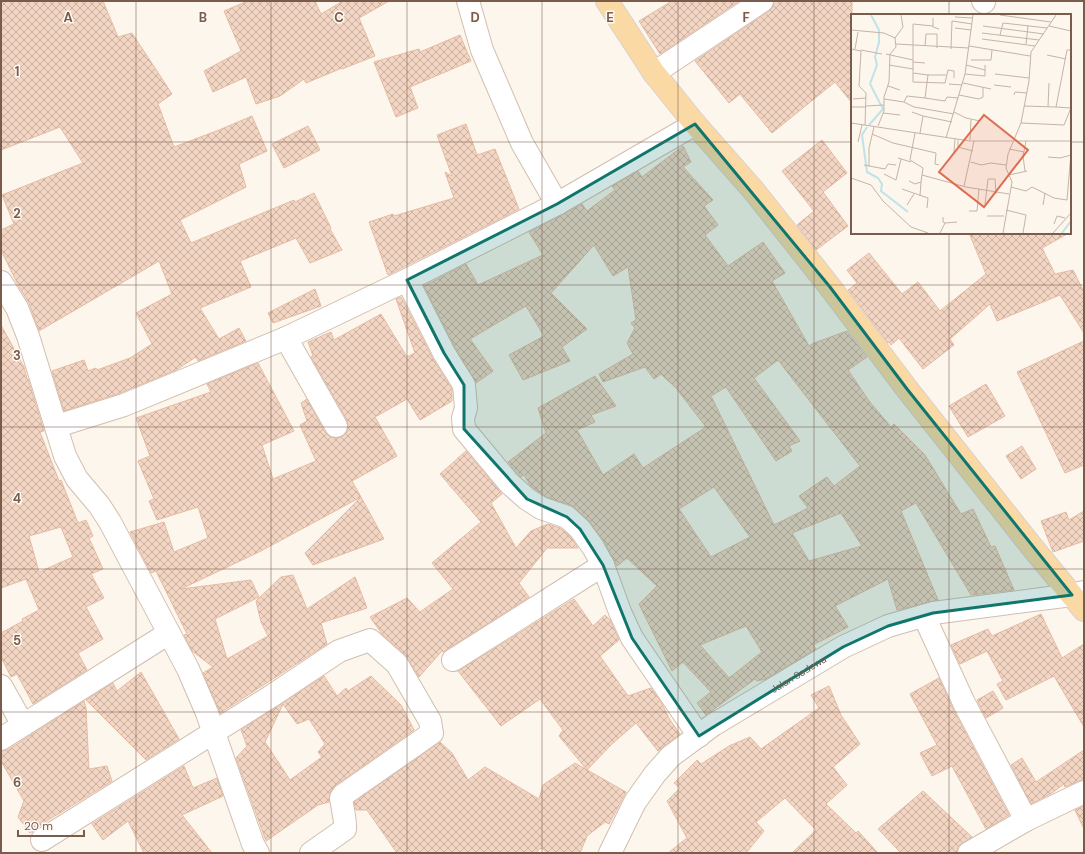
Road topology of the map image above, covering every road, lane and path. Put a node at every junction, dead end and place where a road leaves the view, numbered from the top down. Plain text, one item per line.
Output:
1 (468, 1) edge
2 (607, 1) edge
3 (762, 1) edge
4 (654, 73) junction
5 (695, 124) junction
6 (557, 204) junction
7 (408, 280) junction
8 (1, 282) edge
9 (286, 338) junction
10 (57, 426) junction
11 (336, 426) dead end
12 (603, 565) junction
13 (1080, 599) edge
14 (924, 616) junction
15 (169, 632) junction
16 (453, 660) dead end
17 (1, 686) edge
18 (23, 725) junction
19 (214, 732) junction
20 (699, 736) junction
21 (1, 739) edge
22 (1084, 792) edge
23 (1026, 820) junction
24 (42, 840) dead end
25 (258, 853) edge
26 (311, 853) edge
27 (611, 853) edge
28 (969, 853) edge

1 - 6 street
2 - 4 main road
3 - 4 street
4 - 5 main road
5 - 6 street
5 - 13 main road
6 - 7 street
7 - 9 street
7 - 12 street
8 - 10 street
9 - 10 street
9 - 11 street
10 - 15 street
12 - 16 street
12 - 20 street
13 - 14 street, Jalan Sadewa
14 - 20 street, Jalan Sadewa
14 - 23 street
15 - 18 street
15 - 19 street
17 - 18 street
18 - 21 street
19 - 24 street
19 - 25 street
19 - 26 street
20 - 27 street, Jalan Sadewa
22 - 23 street
23 - 28 street

